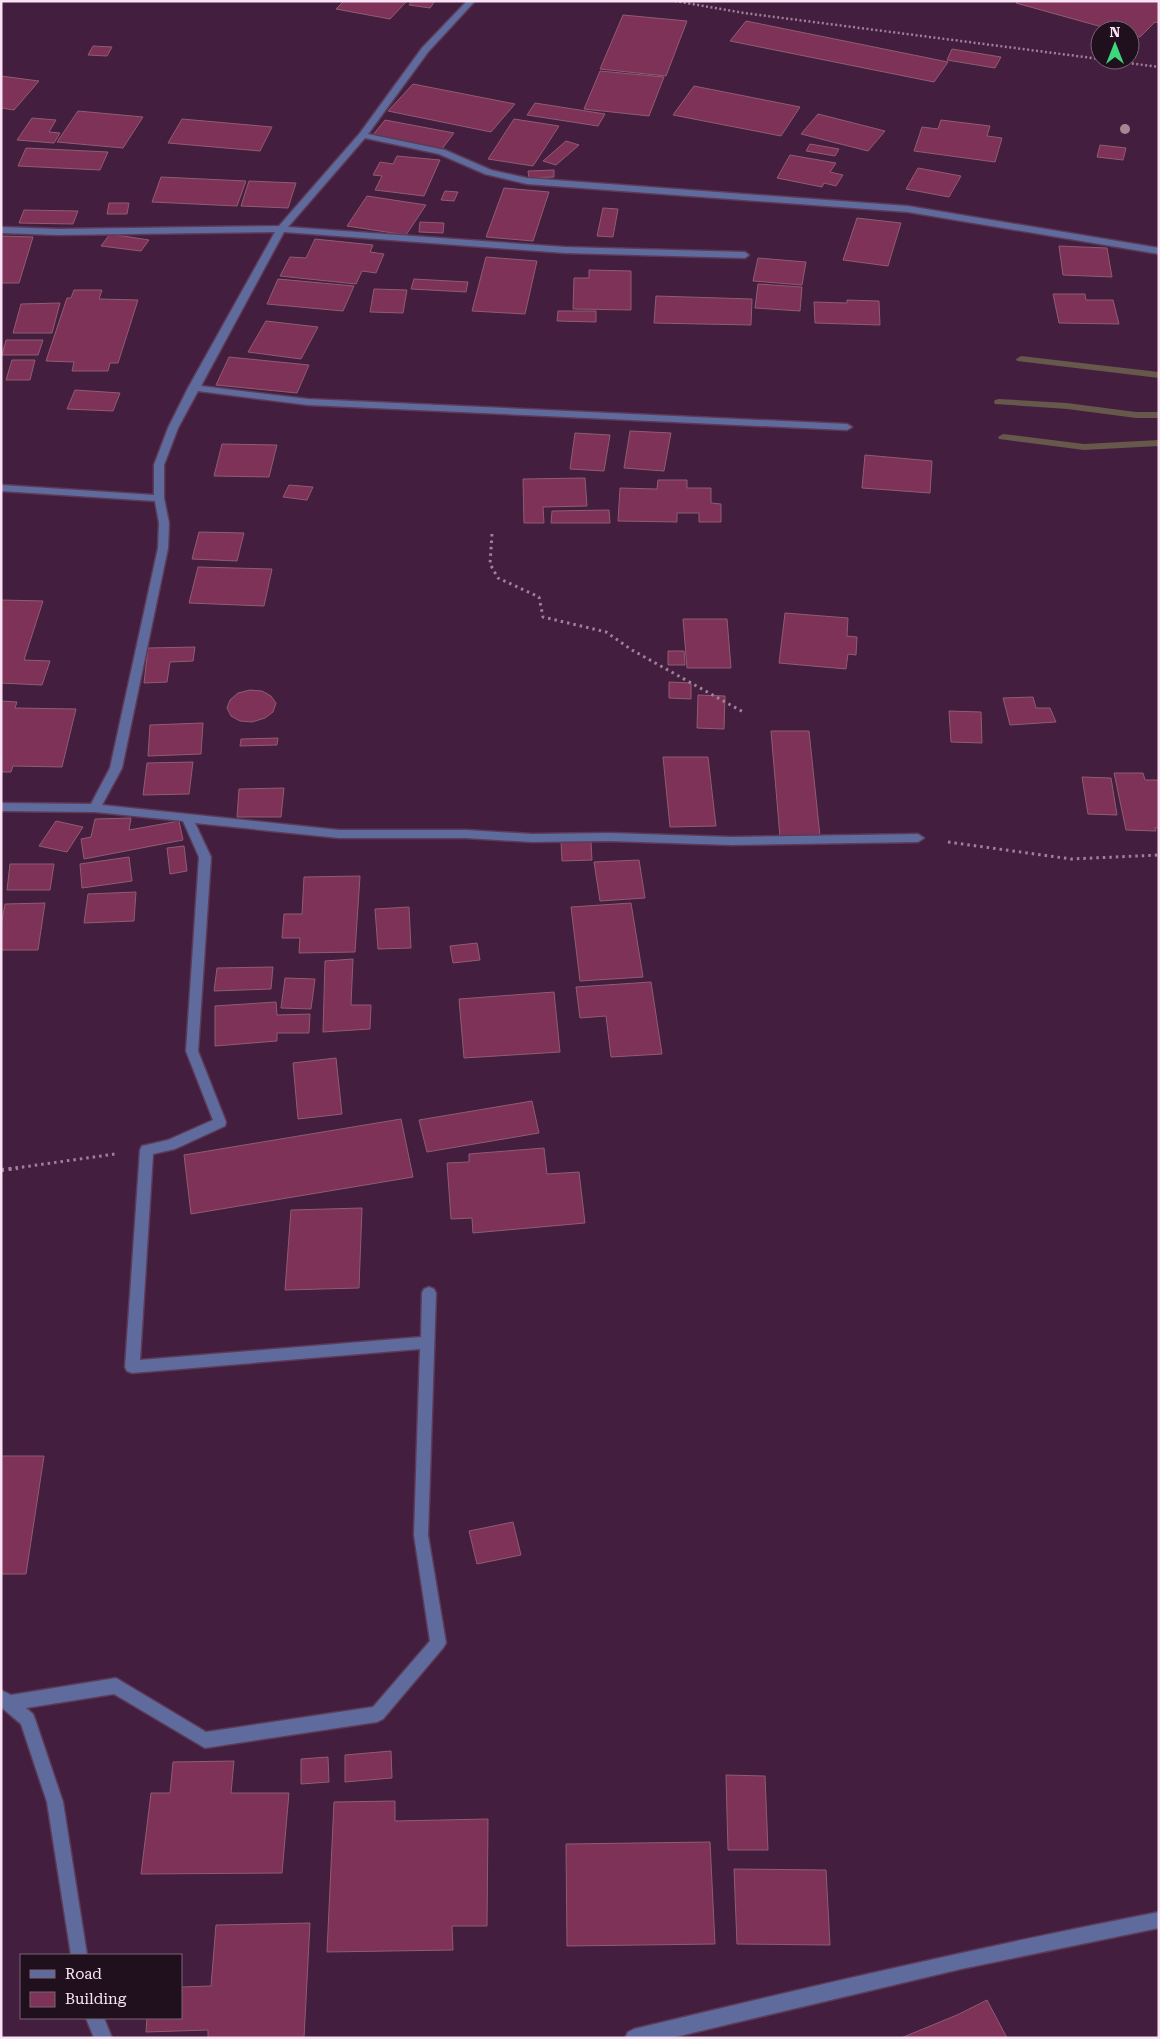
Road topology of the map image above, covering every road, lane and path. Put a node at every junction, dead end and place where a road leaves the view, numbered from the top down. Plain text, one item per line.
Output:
1 (471, 1) edge
2 (675, 1) edge
3 (1090, 58) edge
4 (1140, 65) edge
5 (1159, 67) edge
6 (363, 135) junction
7 (281, 229) junction
8 (1, 230) edge
9 (1159, 251) edge
10 (746, 255) dead end
11 (193, 388) junction
12 (847, 427) dead end
13 (1, 488) edge
14 (159, 498) junction
15 (492, 534) dead end
16 (745, 713) dead end
17 (1, 807) edge
18 (95, 808) junction
19 (188, 819) junction
20 (918, 838) joint
21 (1159, 855) edge
22 (148, 1150) junction
23 (1, 1170) edge
24 (429, 1292) dead end
25 (428, 1342) junction
26 (5, 1700) edge
27 (1159, 1920) edge
28 (79, 1954) edge
29 (95, 2019) edge
30 (103, 2038) edge
31 (634, 2038) edge

1 - 6 street
2 - 3 path
4 - 5 path
6 - 7 street
6 - 9 street
7 - 8 street
7 - 10 street
7 - 11 street
11 - 12 street
11 - 14 street
13 - 14 street
14 - 18 street
15 - 16 path
17 - 18 street
18 - 19 street
19 - 20 street
19 - 22 street
20 - 21 path
22 - 23 path
22 - 25 street
24 - 25 street
25 - 26 street
26 - 28 street
27 - 31 street
29 - 30 street

